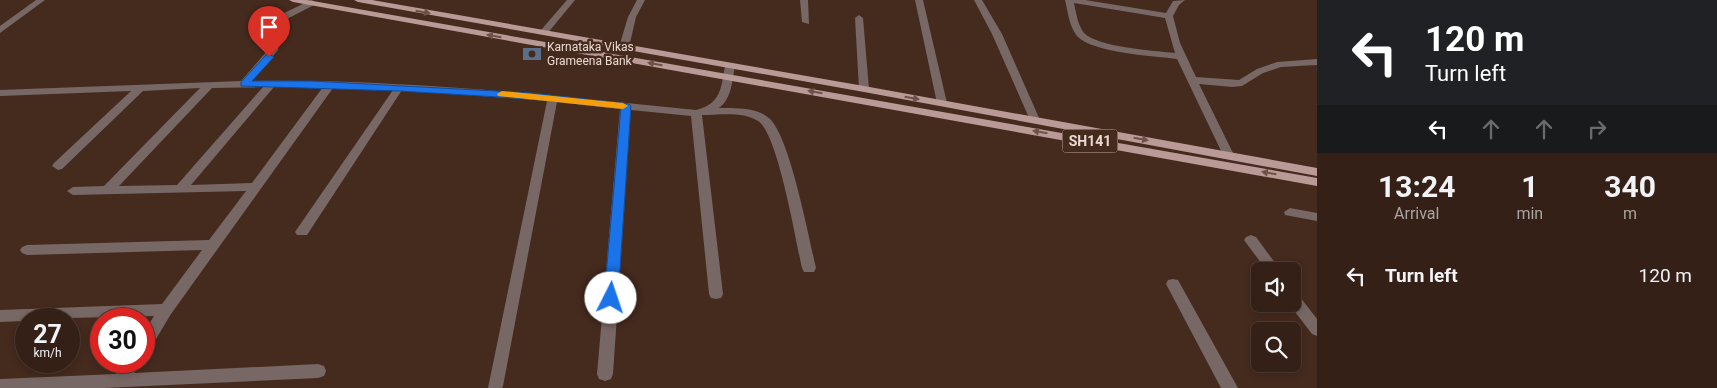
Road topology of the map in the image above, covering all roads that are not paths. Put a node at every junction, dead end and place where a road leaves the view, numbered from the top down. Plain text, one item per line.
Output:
1 (41, 0) edge
2 (293, 0) edge
3 (358, 0) edge
4 (571, 0) edge
5 (641, 0) edge
6 (804, 0) edge
7 (919, 0) edge
8 (978, 0) edge
9 (1069, 0) edge
10 (1181, 0) edge
11 (311, 3) junction
12 (1169, 16) junction
13 (859, 18) dead end
14 (806, 22) dead end
15 (0, 30) edge
16 (544, 32) junction
17 (624, 47) junction
18 (1181, 57) junction
19 (1317, 62) edge
20 (729, 72) junction
21 (1192, 80) junction
22 (244, 84) junction
23 (271, 84) junction
24 (209, 85) junction
25 (330, 85) junction
26 (141, 87) junction
27 (399, 88) junction
28 (0, 93) edge
29 (864, 94) junction
30 (553, 98) junction
31 (942, 103) junction
32 (626, 106) junction
33 (702, 112) junction
34 (1035, 120) junction
35 (1228, 155) junction
36 (58, 166) dead end
37 (1317, 172) edge
38 (1317, 182) edge
39 (182, 187) junction
40 (256, 187) junction
41 (108, 190) junction
42 (73, 191) dead end
43 (1290, 212) dead end
44 (1317, 217) edge
45 (302, 232) dead end
46 (1251, 240) dead end
47 (213, 245) junction
48 (26, 250) dead end
49 (1267, 262) edge
50 (809, 268) dead end
51 (1173, 284) dead end
52 (716, 294) dead end
53 (1301, 309) edge
54 (166, 310) junction
55 (0, 316) edge
56 (155, 328) edge
57 (1317, 330) edge
58 (318, 371) dead end
59 (125, 373) edge
60 (605, 374) dead end
61 (121, 380) junction
62 (0, 386) edge
63 (494, 386) dead end
64 (1230, 388) edge

1 - 15 street
2 - 11 main road
3 -> 16 main road
4 - 16 street
5 - 17 street
6 - 14 street
7 - 31 street
8 - 34 street
9 - 12 street
9 - 18 street
10 - 12 street
20 -> 11 main road
11 - 22 street
12 - 18 street
13 - 29 street
16 - 17 main road
17 - 20 main road
18 - 21 street
19 - 21 street
20 - 29 main road
20 - 33 street
21 - 35 street
22 - 23 street
22 - 24 street
23 - 25 street
23 - 39 street
24 - 26 street
24 - 41 street
25 - 27 street
25 - 40 street
26 - 28 street
26 - 36 street
27 - 30 street
27 - 45 street
29 -> 31 main road, SH141
38 -> 29 main road, SH141
30 - 32 street
30 - 63 street
31 - 34 main road, SH141
32 - 33 street
32 - 60 street
33 - 50 street
33 - 52 street
34 -> 35 main road, SH141
35 - 37 main road, SH141
39 - 40 street
39 - 41 street
40 - 47 street
41 - 42 street
43 - 44 street
46 - 49 street
47 - 48 street
47 - 54 street
51 - 64 street
53 - 57 street
54 - 55 street
54 - 56 street
58 - 61 street
59 - 61 street
61 - 62 street

